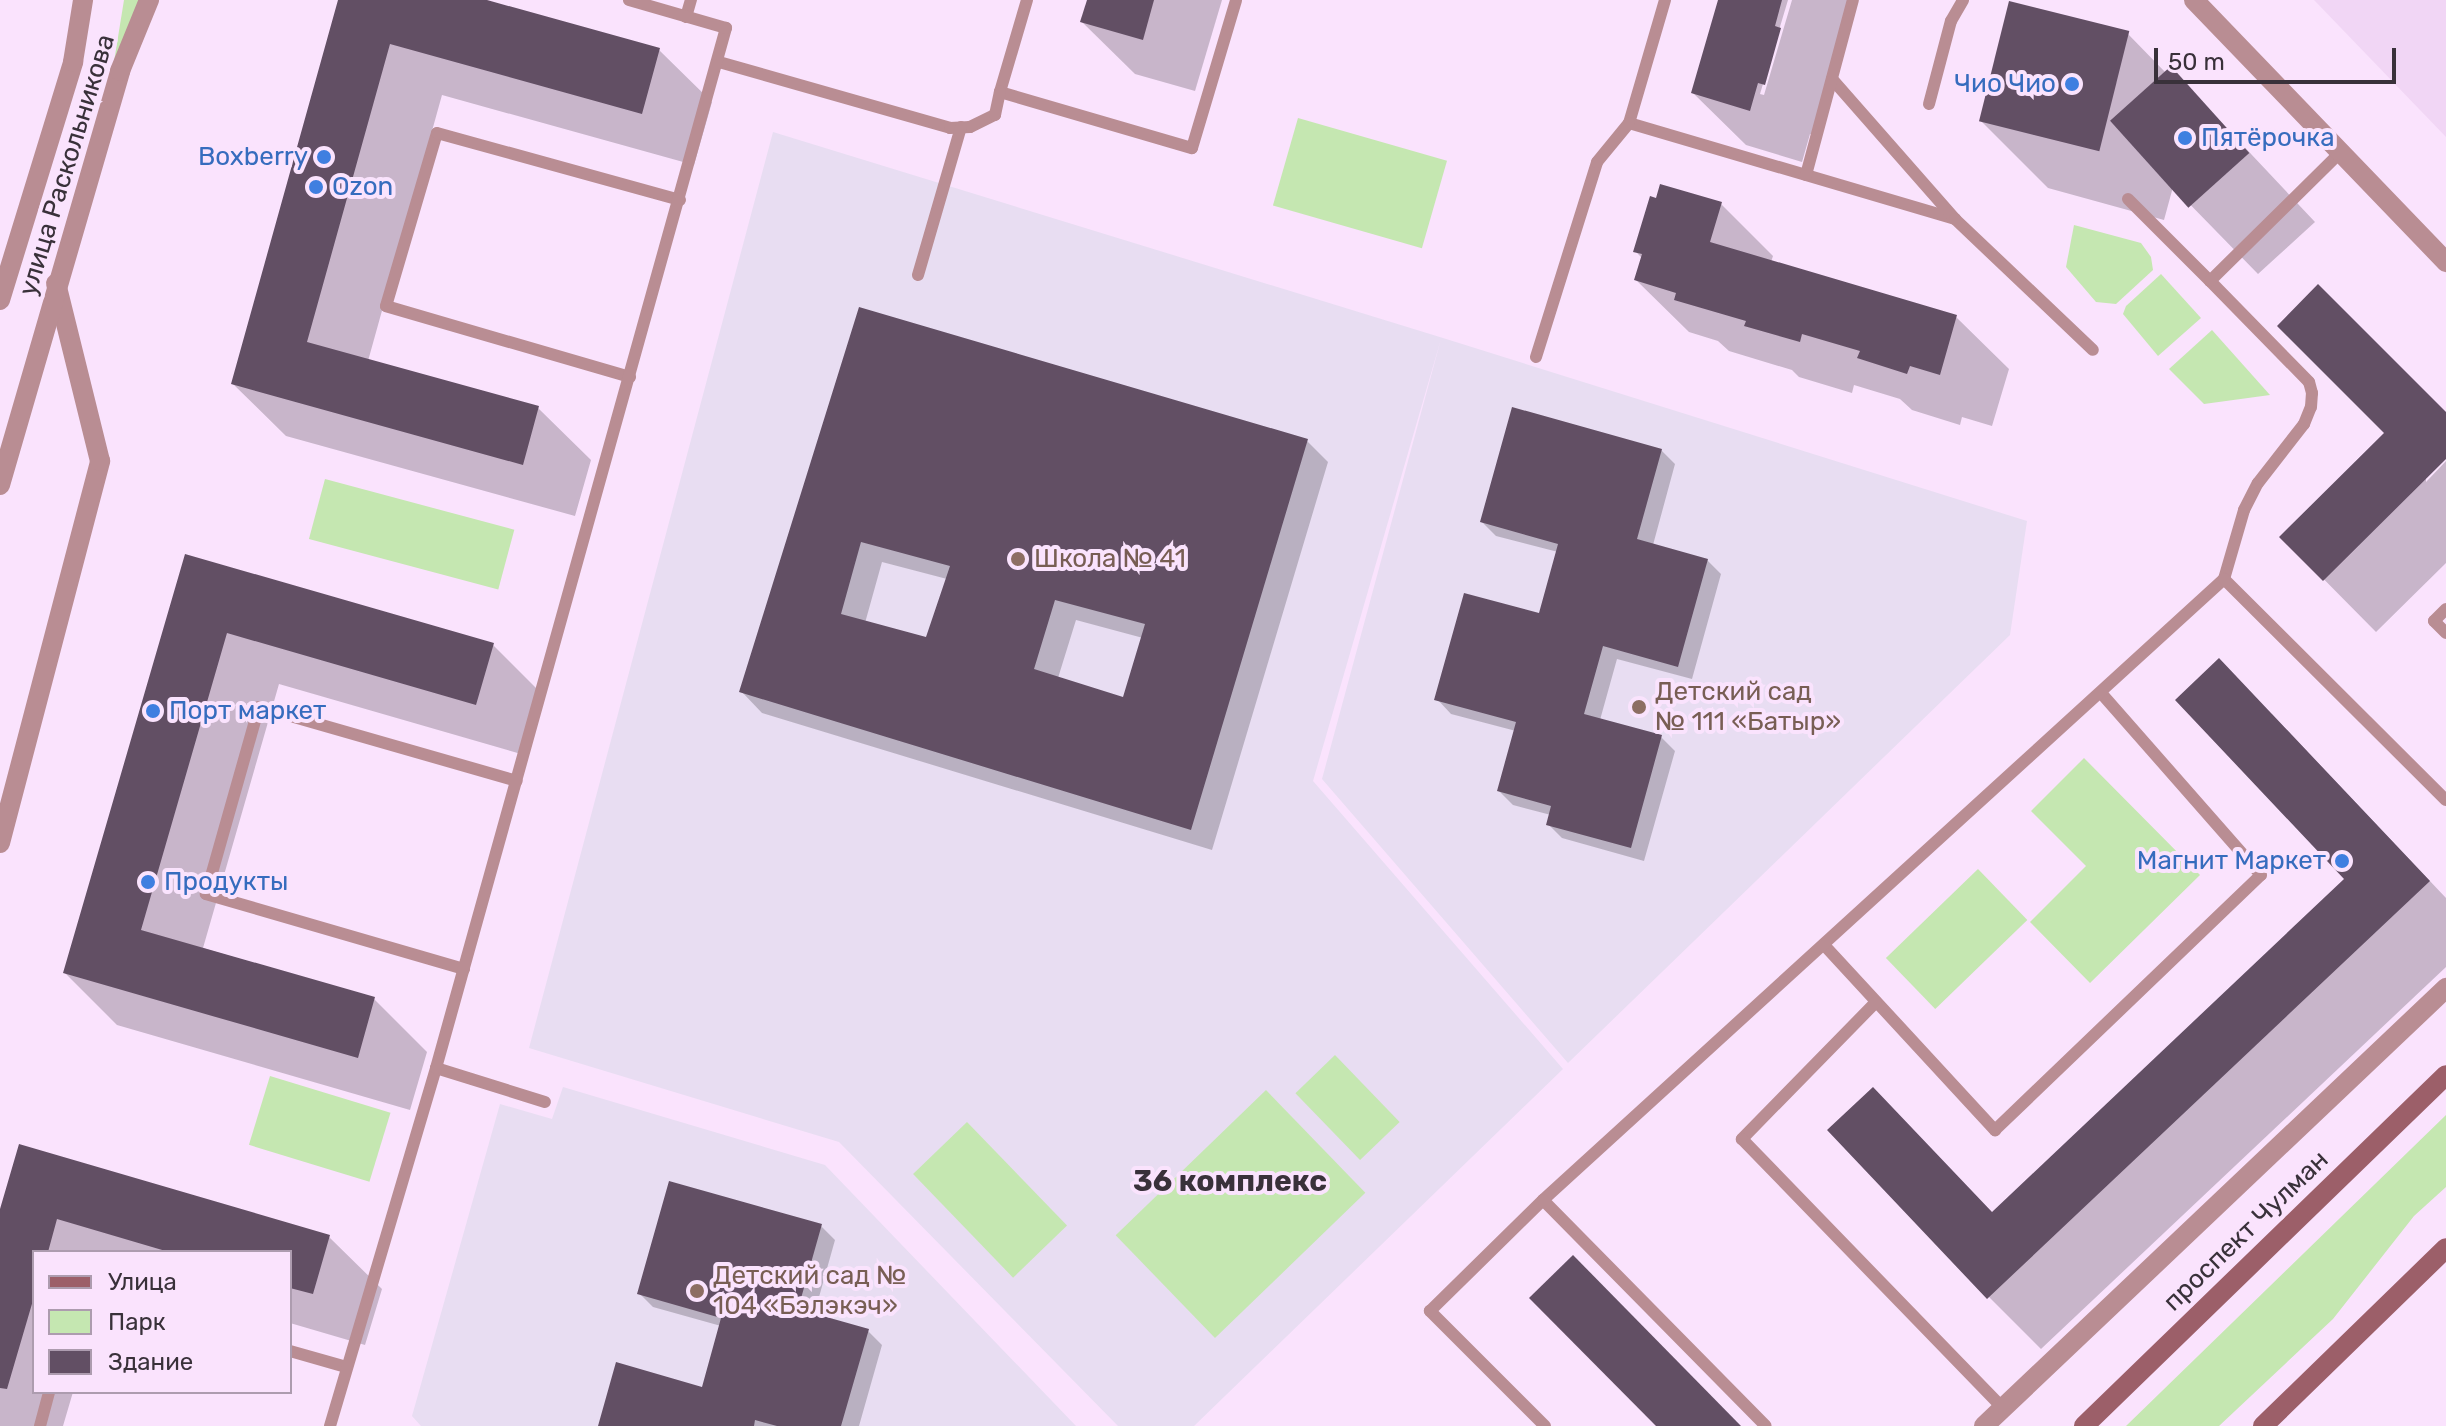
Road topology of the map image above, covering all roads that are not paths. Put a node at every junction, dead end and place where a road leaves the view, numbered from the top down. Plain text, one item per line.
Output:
1 (83, 0) edge
2 (149, 0) edge
3 (629, 0) edge
4 (691, 0) edge
5 (1236, 0) edge
6 (1665, 0) edge
7 (1853, 0) edge
8 (1963, 0) edge
9 (2194, 0) edge
10 (1025, 1) edge
11 (686, 17) junction
12 (719, 62) junction
13 (1832, 79) junction
14 (1000, 92) junction
15 (1929, 104) dead end
16 (1629, 123) junction
17 (961, 127) junction
18 (2341, 152) junction
19 (1806, 175) junction
20 (2128, 199) dead end
21 (680, 200) junction
22 (1955, 219) junction
23 (12, 257) junction
24 (2446, 262) edge
25 (918, 275) dead end
26 (0, 279) edge
27 (2210, 281) junction
28 (56, 283) junction
29 (0, 300) edge
30 (2093, 350) dead end
31 (1536, 357) dead end
32 (630, 377) junction
33 (0, 485) edge
34 (2224, 579) junction
35 (2446, 609) edge
36 (2446, 633) edge
37 (2101, 693) junction
38 (517, 781) junction
39 (2446, 800) edge
40 (0, 843) edge
41 (1825, 946) junction
42 (464, 969) junction
43 (2446, 988) edge
44 (1876, 1002) junction
45 (436, 1068) junction
46 (2446, 1075) edge
47 (545, 1102) dead end
48 (1543, 1200) junction
49 (2446, 1248) edge
50 (292, 1352) edge
51 (346, 1367) junction
52 (48, 1394) edge
53 (2003, 1408) junction
54 (40, 1426) edge
55 (330, 1426) edge
56 (1545, 1426) edge
57 (1766, 1426) edge
58 (1984, 1426) edge
59 (2084, 1426) edge
60 (2263, 1426) edge

1 - 23 street, улица Раскольникова
2 - 28 street, улица Раскольникова
3 - 11 lane
4 - 11 lane
5 - 14 lane
6 - 16 lane
7 - 13 lane
8 - 15 lane
9 - 18 street
10 - 14 lane
11 - 12 lane
12 - 17 lane
12 - 21 lane
13 - 19 lane
13 - 22 lane
14 - 17 lane
16 - 19 lane
16 - 31 lane
17 - 25 lane
18 - 24 street
18 - 27 lane
19 - 22 lane
20 - 27 lane
21 - 32 lane
21 - 32 lane
22 - 30 lane
23 - 26 street
23 - 29 street, улица Раскольникова
27 - 34 lane
28 - 33 street, улица Раскольникова
28 - 40 street
32 - 38 lane
34 - 37 lane
34 - 39 lane
35 - 36 lane
37 - 41 lane
37 - 44 lane
38 - 42 lane
38 - 42 lane
41 - 44 lane
41 - 48 lane
42 - 45 lane
43 - 53 street
44 - 53 lane
45 - 47 lane
45 - 51 lane
46 - 59 main road, проспект Чулман
48 - 56 lane
48 - 57 lane
49 - 60 main road
50 - 51 lane
51 - 55 lane
52 - 54 lane
53 - 58 street

